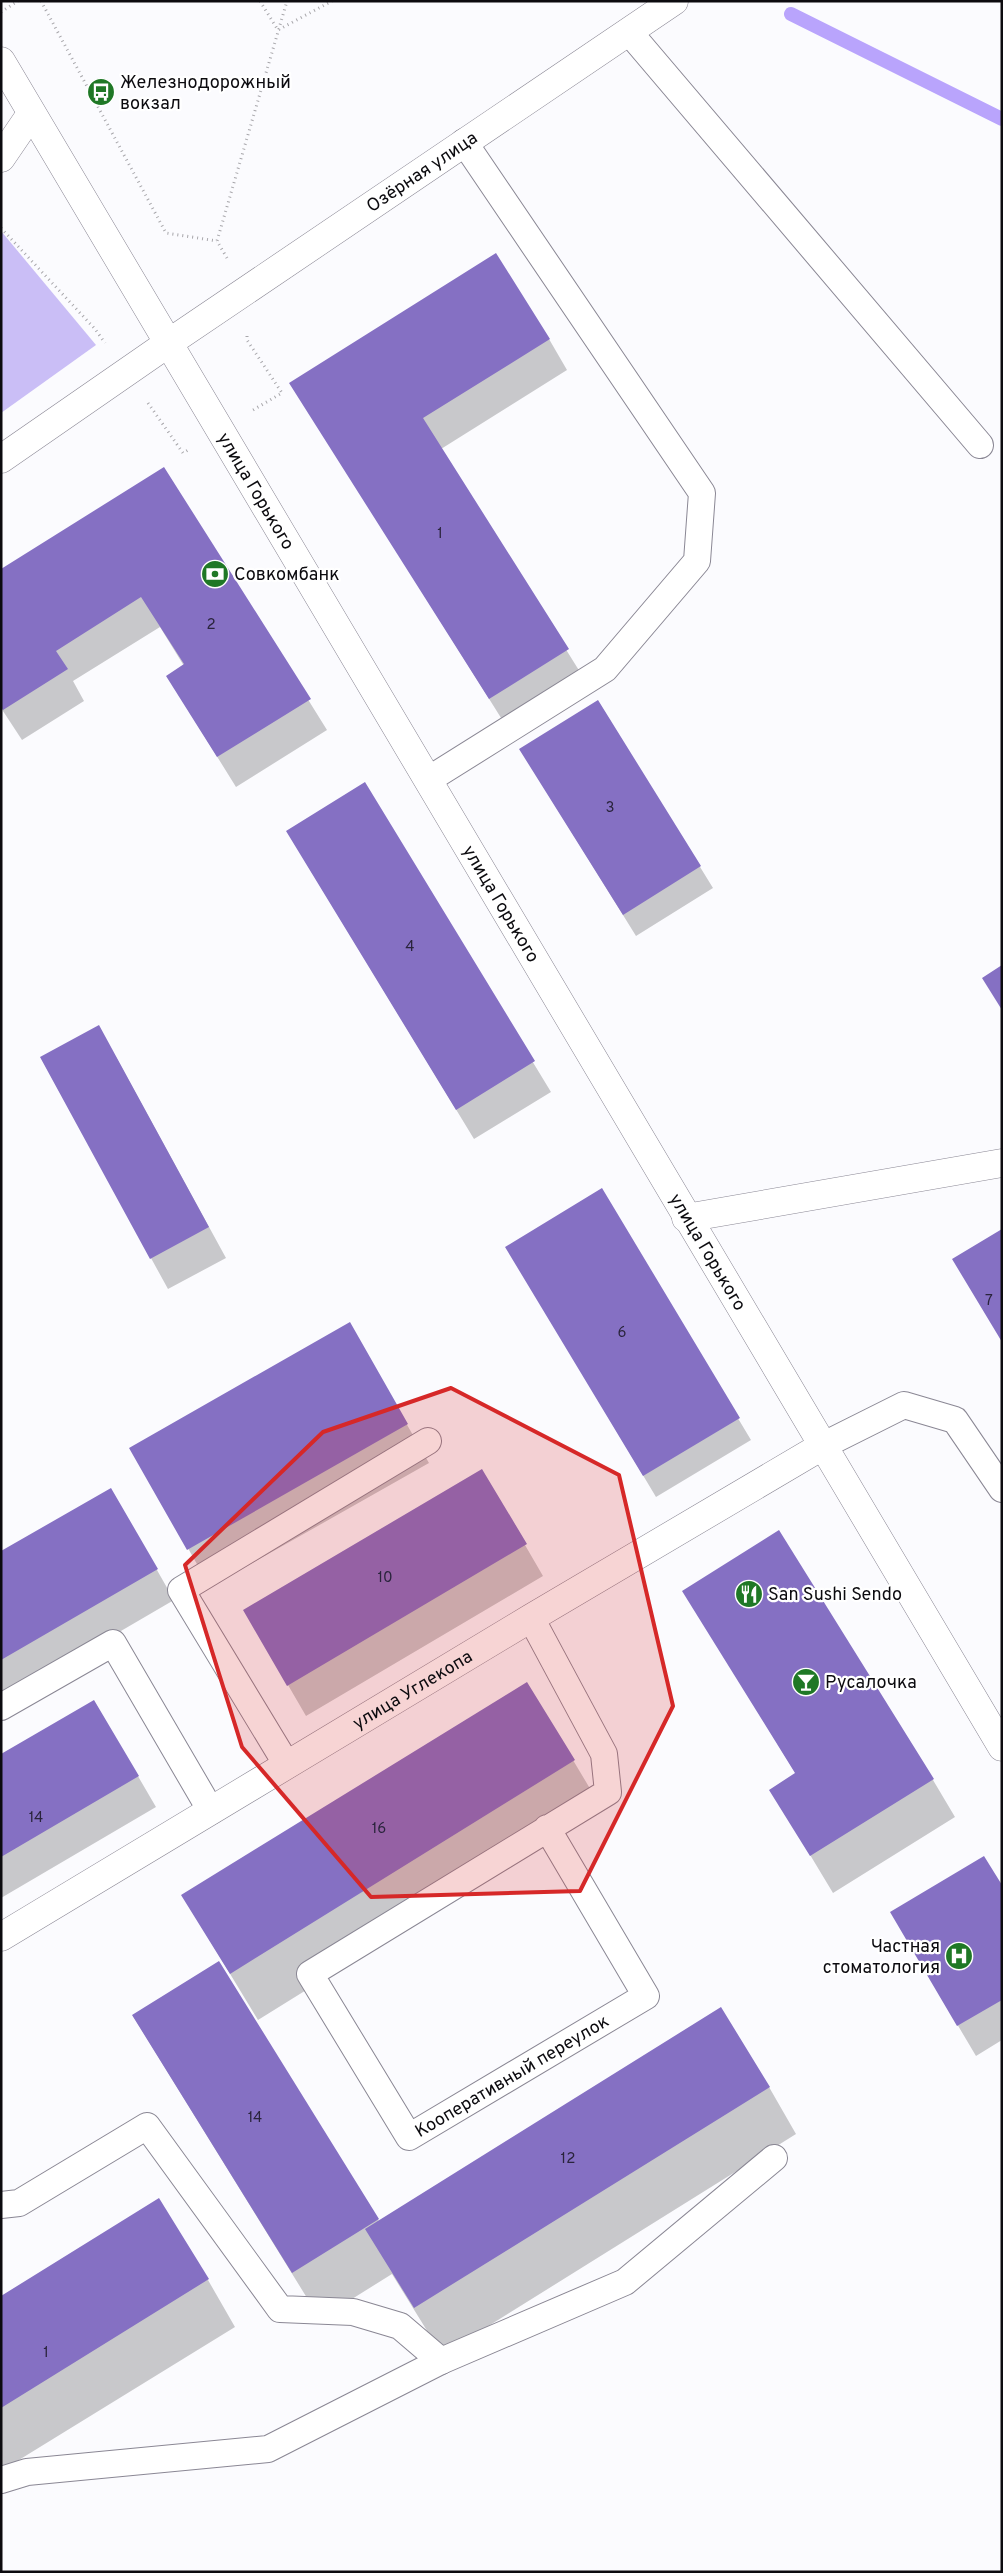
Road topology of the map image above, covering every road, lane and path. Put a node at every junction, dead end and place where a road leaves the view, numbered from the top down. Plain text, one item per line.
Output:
1 (18, 1) edge
2 (41, 1) edge
3 (260, 1) edge
4 (286, 1) edge
5 (332, 1) edge
6 (674, 1) edge
7 (1, 12) edge
8 (278, 30) junction
9 (629, 32) junction
10 (1, 61) edge
11 (31, 114) junction
12 (464, 142) junction
13 (1, 158) edge
14 (217, 241) junction
15 (248, 289) junction
16 (170, 342) junction
17 (980, 445) dead end
18 (1, 459) edge
19 (428, 780) junction
20 (1002, 1163) edge
21 (686, 1218) junction
22 (428, 1441) dead end
23 (824, 1446) junction
24 (1002, 1489) edge
25 (531, 1618) junction
26 (1, 1708) edge
27 (1002, 1746) edge
28 (287, 1765) junction
29 (211, 1811) junction
30 (547, 1828) junction
31 (1, 1937) edge
32 (774, 2158) dead end
33 (1, 2205) edge
34 (441, 2361) junction
35 (1, 2480) edge

1 - 7 path
2 - 14 path
3 - 8 path
4 - 8 path
5 - 8 path
6 - 9 street, Озёрная улица
8 - 14 path
9 - 12 street, Озёрная улица
9 - 17 lane
10 - 11 street, улица Горького
11 - 13 street
11 - 16 street, улица Горького
12 - 15 street, Озёрная улица
12 - 19 lane
14 - 15 path
15 - 16 street, Озёрная улица
16 - 18 street, Озёрная улица
16 - 19 street, улица Горького
19 - 21 street, улица Горького
20 - 21 street
21 - 23 street, улица Горького
22 - 28 lane
23 - 24 lane
23 - 25 street, улица Углекопа
23 - 27 street, улица Горького
25 - 28 street, улица Углекопа
25 - 30 lane, Кооперативный переулок
26 - 29 lane
28 - 29 street, улица Углекопа
29 - 31 street, улица Углекопа
30 - 30 lane, Кооперативный переулок
32 - 34 lane
33 - 34 lane
34 - 35 lane

